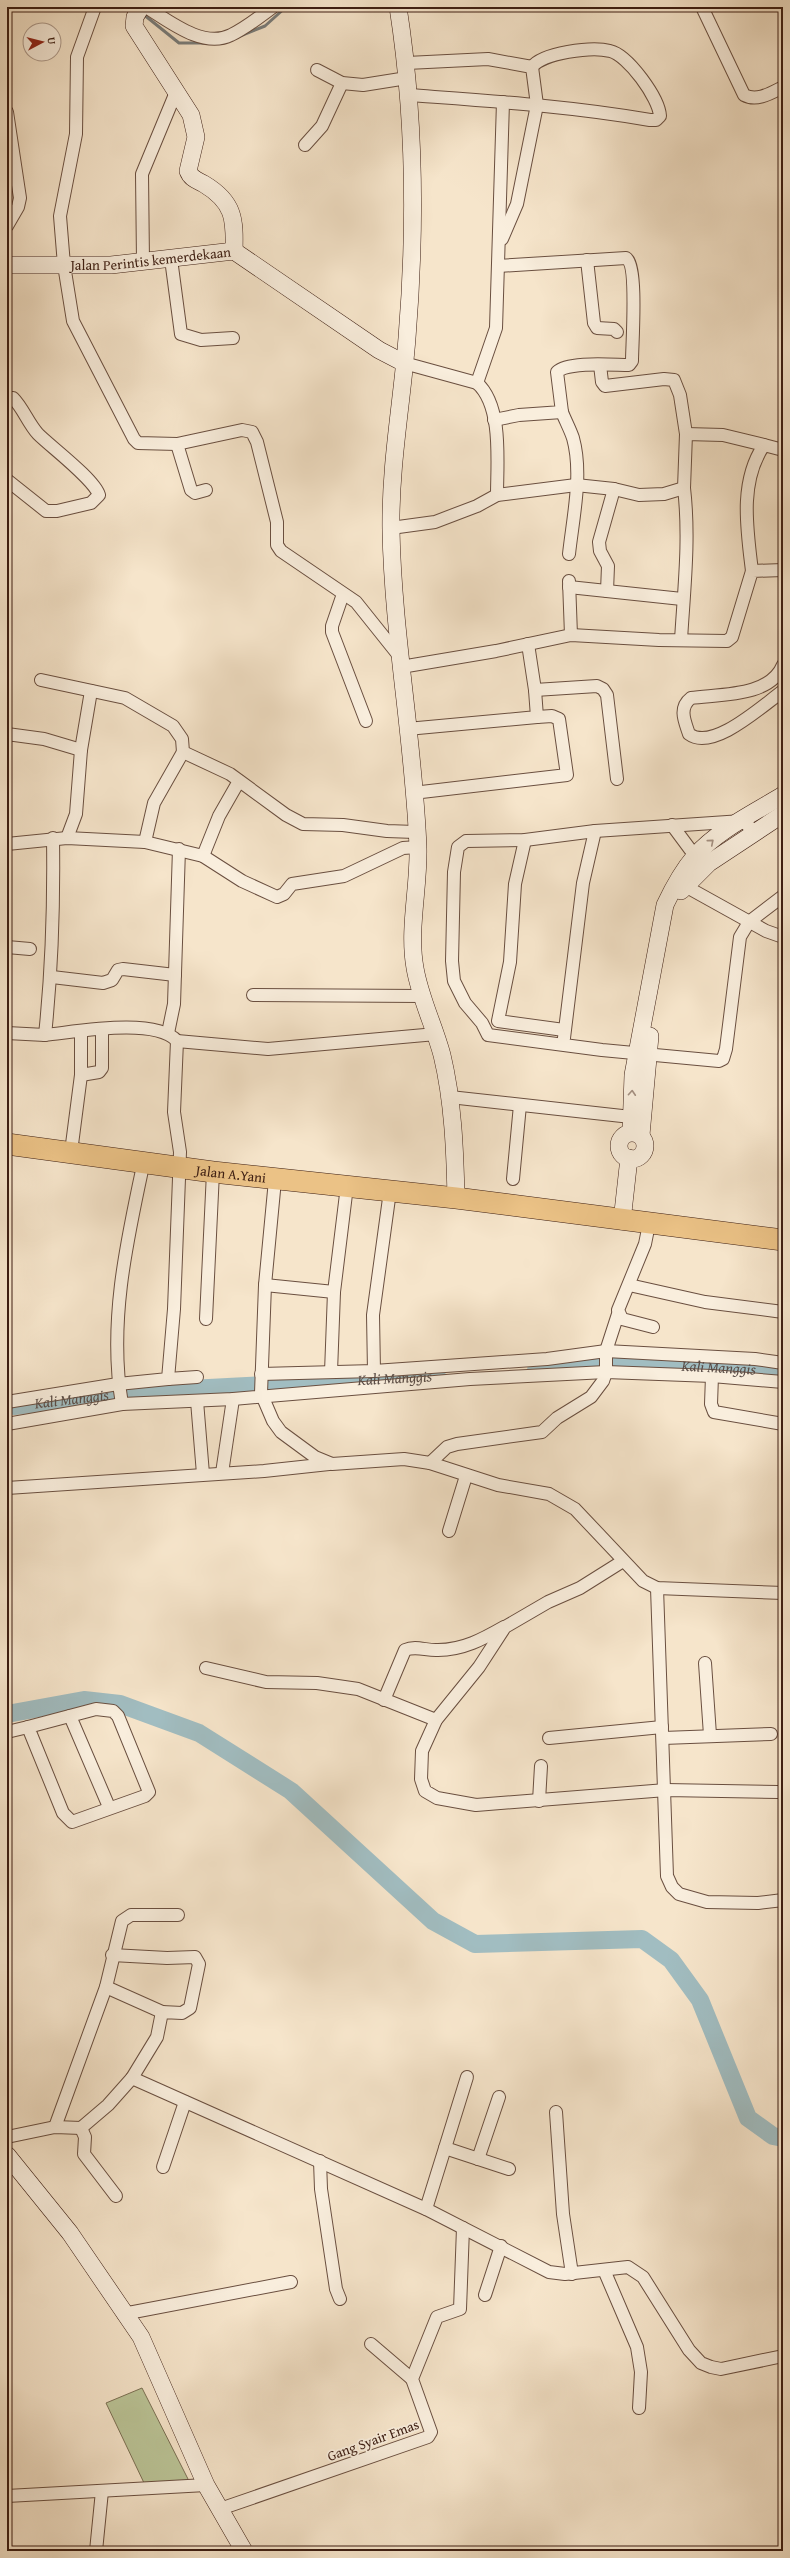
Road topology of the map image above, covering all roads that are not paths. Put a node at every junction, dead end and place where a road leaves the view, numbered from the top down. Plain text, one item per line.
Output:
1 (95, 7) edge
2 (273, 7) edge
3 (398, 7) edge
4 (702, 7) edge
5 (140, 10) edge
6 (532, 67) junction
7 (317, 70) dead end
8 (407, 70) junction
9 (342, 83) junction
10 (783, 87) edge
11 (176, 92) junction
12 (409, 95) junction
13 (503, 102) junction
14 (537, 105) junction
15 (7, 112) edge
16 (305, 145) dead end
17 (7, 226) edge
18 (499, 246) junction
19 (234, 251) junction
20 (172, 259) junction
21 (587, 260) junction
22 (8, 262) edge
23 (143, 262) junction
24 (64, 265) junction
25 (498, 266) junction
26 (617, 332) dead end
27 (233, 338) dead end
28 (404, 363) junction
29 (600, 365) junction
30 (477, 382) junction
31 (7, 399) edge
32 (562, 412) junction
33 (494, 420) junction
34 (686, 434) junction
35 (177, 444) junction
36 (764, 445) junction
37 (783, 450) edge
38 (7, 480) edge
39 (576, 486) junction
40 (684, 488) junction
41 (614, 489) junction
42 (206, 490) dead end
43 (497, 495) junction
44 (391, 528) junction
45 (569, 554) dead end
46 (783, 570) edge
47 (752, 571) junction
48 (607, 591) junction
49 (343, 594) junction
50 (682, 599) junction
51 (571, 635) junction
52 (681, 640) junction
53 (528, 644) junction
54 (400, 662) junction
55 (783, 664) edge
56 (41, 680) dead end
57 (536, 690) junction
58 (91, 691) junction
59 (783, 691) edge
60 (537, 717) junction
61 (366, 721) dead end
62 (407, 729) junction
63 (7, 734) edge
64 (81, 750) junction
65 (183, 752) junction
66 (617, 779) dead end
67 (239, 781) junction
68 (413, 794) junction
69 (783, 795) edge
70 (783, 814) edge
71 (742, 821) junction
72 (672, 825) junction
73 (595, 831) junction
74 (756, 832) junction
75 (53, 838) junction
76 (67, 838) junction
77 (416, 839) junction
78 (525, 840) junction
79 (146, 842) junction
80 (7, 844) edge
81 (179, 849) junction
82 (203, 856) junction
83 (695, 856) junction
84 (685, 886) junction
85 (783, 896) edge
86 (749, 922) junction
87 (783, 936) edge
88 (7, 947) edge
89 (30, 949) dead end
90 (175, 975) junction
91 (52, 977) junction
92 (253, 995) dead end
93 (422, 996) junction
94 (498, 1021) junction
95 (482, 1022) junction
96 (102, 1030) junction
97 (564, 1030) junction
98 (81, 1032) junction
99 (7, 1033) edge
100 (436, 1034) junction
101 (45, 1035) junction
102 (172, 1037) junction
103 (563, 1044) junction
104 (643, 1054) junction
105 (81, 1075) junction
106 (450, 1097) junction
107 (520, 1105) junction
108 (634, 1128) junction
109 (7, 1144) edge
110 (71, 1152) junction
111 (144, 1161) junction
112 (178, 1166) junction
113 (213, 1172) junction
114 (513, 1179) dead end
115 (275, 1180) junction
116 (347, 1186) junction
117 (390, 1191) junction
118 (456, 1198) junction
119 (622, 1221) junction
120 (649, 1224) junction
121 (783, 1240) edge
122 (265, 1285) junction
123 (629, 1285) junction
124 (334, 1292) junction
125 (783, 1312) edge
126 (618, 1314) junction
127 (206, 1319) dead end
128 (653, 1327) dead end
129 (606, 1353) junction
130 (783, 1363) edge
131 (606, 1370) junction
132 (374, 1371) junction
133 (331, 1372) junction
134 (261, 1376) junction
135 (712, 1376) junction
136 (197, 1377) dead end
137 (168, 1379) junction
138 (783, 1382) edge
139 (119, 1384) junction
140 (261, 1394) junction
141 (233, 1399) junction
142 (197, 1401) junction
143 (7, 1402) edge
144 (122, 1403) junction
145 (7, 1424) edge
146 (783, 1424) edge
147 (430, 1463) junction
148 (332, 1464) junction
149 (222, 1473) junction
150 (203, 1474) junction
151 (466, 1476) junction
152 (7, 1485) edge
153 (449, 1531) dead end
154 (623, 1561) junction
155 (657, 1588) junction
156 (783, 1593) edge
157 (505, 1627) junction
158 (705, 1663) dead end
159 (206, 1668) dead end
160 (384, 1700) junction
161 (70, 1716) junction
162 (436, 1720) junction
163 (28, 1727) junction
164 (7, 1732) edge
165 (662, 1732) junction
166 (771, 1734) dead end
167 (710, 1735) junction
168 (549, 1738) dead end
169 (541, 1766) dead end
170 (666, 1790) junction
171 (778, 1792) dead end
172 (539, 1801) junction
173 (109, 1807) junction
174 (783, 1900) edge
175 (178, 1915) dead end
176 (112, 1955) junction
177 (106, 1987) junction
178 (162, 2012) junction
179 (467, 2077) dead end
180 (132, 2078) junction
181 (500, 2097) dead end
182 (185, 2102) junction
183 (556, 2112) dead end
184 (55, 2127) junction
185 (80, 2128) junction
186 (7, 2137) edge
187 (445, 2148) junction
188 (7, 2155) edge
189 (478, 2159) junction
190 (320, 2161) junction
191 (163, 2167) dead end
192 (509, 2170) dead end
193 (116, 2196) dead end
194 (426, 2209) junction
195 (463, 2228) junction
196 (501, 2246) junction
197 (604, 2270) junction
198 (572, 2274) junction
199 (291, 2282) dead end
200 (484, 2295) dead end
201 (340, 2299) dead end
202 (123, 2314) junction
203 (371, 2344) dead end
204 (783, 2356) edge
205 (412, 2379) junction
206 (639, 2408) dead end
207 (206, 2485) junction
208 (102, 2491) junction
209 (7, 2496) edge
210 (220, 2510) junction
211 (96, 2551) edge
212 (244, 2551) edge

1 - 24 street
2 - 5 street
3 - 8 street
4 - 10 street
5 - 11 street
6 - 8 street
6 - 14 street
6 - 14 street
7 - 9 street
8 - 9 street
8 - 12 street
9 - 16 street
11 - 19 street
11 - 23 street
12 - 13 street
12 - 28 street
13 - 14 street
13 - 18 street
14 - 18 street
15 - 17 street
18 - 25 street
19 - 20 street, Jalan Perintis kemerdekaan
19 - 28 street, Jalan Perintis kemerdekaan
20 - 23 street, Jalan Perintis kemerdekaan
20 - 27 street
21 - 25 street
21 - 26 street
21 - 29 street
22 - 24 street, Jalan Perintis kemerdekaan
23 - 24 street, Jalan Perintis kemerdekaan
24 - 35 street
25 - 30 street
28 - 30 street
28 - 44 street
29 - 32 street
29 - 34 street
30 - 33 street
31 - 38 street
32 - 33 street
32 - 39 street
33 - 43 street
34 - 36 street
34 - 40 street
35 - 42 street
35 - 49 street
36 - 37 street
36 - 47 street
39 - 41 street
39 - 43 street
39 - 45 street
40 - 41 street
40 - 50 street
41 - 48 street
43 - 44 street
44 - 54 street
46 - 47 street
47 - 52 street
48 - 50 street
48 - 51 street
49 - 54 street
49 - 61 street
50 - 52 street
51 - 52 street
51 - 53 street
53 - 54 street
53 - 57 street
54 - 62 street
55 - 59 street
56 - 58 street
57 - 60 street
57 - 66 street
58 - 64 street
58 - 65 street
60 - 62 street
60 - 68 street
62 - 68 street
63 - 64 street
64 - 76 street
65 - 67 street
65 - 79 street
67 - 77 street
67 - 82 street
68 - 77 street
69 - 71 street
70 - 74 street
71 - 72 street
71 - 74 street
83 -> 71 street
72 - 73 street
72 - 83 street
73 - 78 street
73 - 97 street
74 - 84 street
75 - 76 street
75 - 80 street
75 - 91 street
76 - 79 street
77 - 82 street
77 - 93 street
78 - 94 street
78 - 95 street
79 - 81 street
81 - 82 street
81 - 90 street
83 - 104 street
84 - 86 street
84 - 104 street
85 - 86 street
86 - 87 street
86 - 104 street
88 - 89 street
90 - 91 street
90 - 102 street
91 - 101 street
92 - 93 street
93 - 100 street
94 - 95 street
94 - 97 street
95 - 103 street
96 - 98 street
96 - 102 street
96 - 105 street
97 - 103 street
98 - 101 street
98 - 105 street
99 - 101 street
100 - 102 street
100 - 106 street
102 - 112 street
103 - 104 street
104 - 108 street
105 - 110 street
106 - 107 street
106 - 118 street
107 - 108 street
107 - 114 street
108 - 119 street
109 - 110 highway, Jalan A.Yani
110 - 111 highway, Jalan A.Yani
111 - 112 highway, Jalan A.Yani
111 - 139 street
112 - 113 highway, Jalan A.Yani
112 - 137 street
113 - 115 highway, Jalan A.Yani
113 - 127 street
115 - 116 highway, Jalan A.Yani
115 - 122 street
116 - 117 highway, Jalan A.Yani
116 - 124 street
117 - 118 highway, Jalan A.Yani
117 - 132 street
118 - 119 highway, Jalan A.Yani
119 - 120 highway, Jalan A.Yani
120 - 121 highway, Jalan A.Yani
120 - 123 street
122 - 124 street
122 - 134 street
123 - 125 street
123 - 126 street
124 - 133 street
126 - 128 street
126 - 129 street
129 - 130 street
129 - 131 street
129 - 132 street
131 - 135 street
131 - 140 street
131 - 147 street
132 - 133 street
133 - 134 street
134 - 140 street
135 - 138 street
135 - 146 street
136 - 137 street
137 - 139 street
139 - 143 street
139 - 144 street
140 - 141 street
140 - 148 street
141 - 142 street
141 - 149 street
142 - 144 street
142 - 150 street
144 - 145 street
147 - 148 street
147 - 151 street
148 - 149 street
149 - 150 street
150 - 152 street
151 - 153 street
151 - 154 street
154 - 155 street
154 - 157 street
155 - 156 street
155 - 165 street
157 - 160 street
157 - 162 street
158 - 167 street
159 - 160 street
160 - 162 street
161 - 163 street
161 - 173 street
161 - 173 street
162 - 172 street
163 - 164 street
163 - 173 street
165 - 167 street
165 - 168 street
165 - 170 street
166 - 167 street
169 - 172 street
170 - 171 street
170 - 172 street
170 - 174 street
175 - 176 street
176 - 177 street
176 - 178 street
177 - 178 street
177 - 184 street
178 - 180 street
179 - 187 street
180 - 182 street
180 - 185 street
181 - 189 street
182 - 190 street
182 - 191 street
183 - 198 street
184 - 185 street
184 - 186 street
185 - 193 street
187 - 189 street
187 - 194 street
188 - 202 street
189 - 192 street
190 - 194 street
190 - 201 street
194 - 195 street
195 - 196 street
195 - 205 street
196 - 198 street
196 - 200 street
197 - 198 street
197 - 204 street
197 - 206 street
199 - 202 street
202 - 207 street
203 - 205 street
205 - 210 street, Gang Syair Emas
207 - 208 street
207 - 210 street
208 - 209 street
208 - 211 street
210 - 212 street

